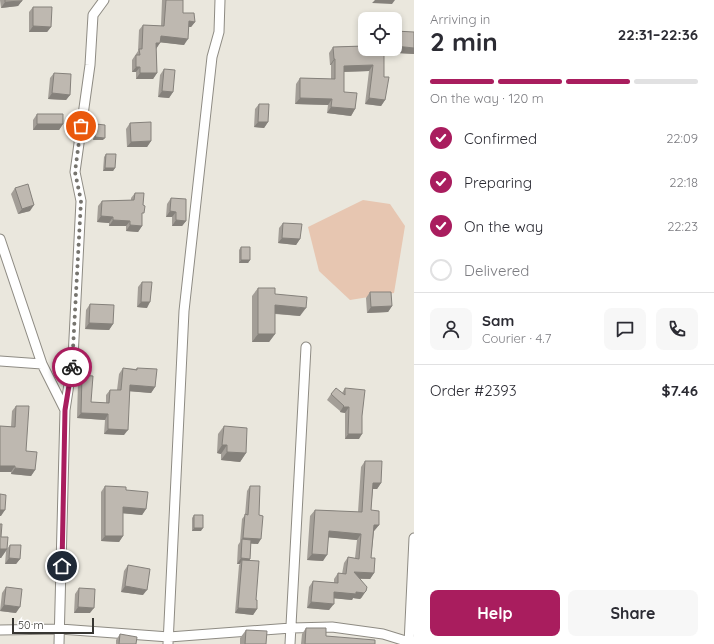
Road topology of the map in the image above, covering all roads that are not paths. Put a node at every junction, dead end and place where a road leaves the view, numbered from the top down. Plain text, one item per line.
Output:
1 (104, 0) edge
2 (220, 0) edge
3 (0, 239) edge
4 (306, 347) dead end
5 (0, 361) edge
6 (42, 364) junction
7 (65, 410) junction
8 (414, 538) edge
9 (291, 628) junction
10 (60, 629) junction
11 (0, 630) edge
12 (169, 640) edge
13 (411, 642) edge
14 (59, 644) edge
15 (290, 644) edge

1 - 7 street
2 - 12 street
3 - 6 street
4 - 9 street
5 - 6 street
6 - 7 street
7 - 10 street
8 - 13 street
9 - 12 street
9 - 13 street
9 - 15 street
10 - 11 street
10 - 12 street
10 - 14 street

